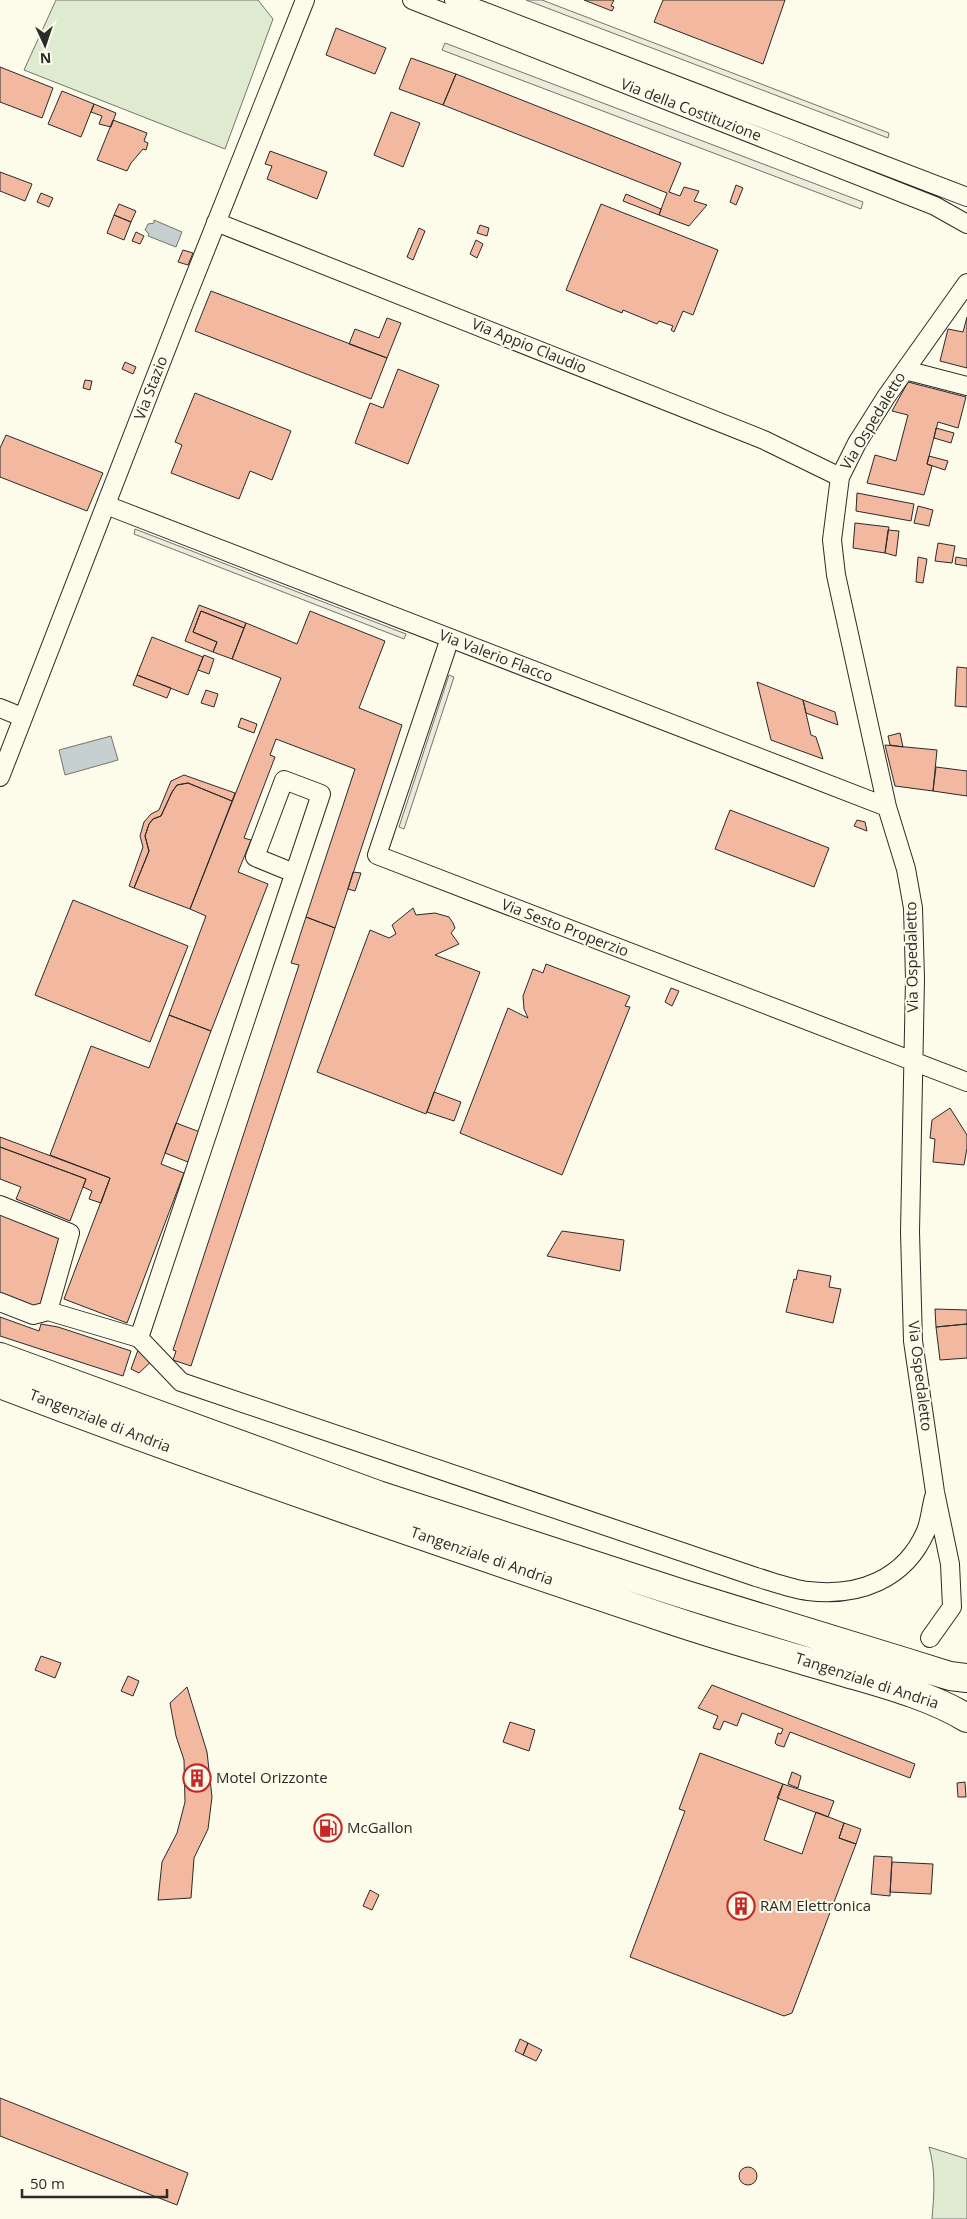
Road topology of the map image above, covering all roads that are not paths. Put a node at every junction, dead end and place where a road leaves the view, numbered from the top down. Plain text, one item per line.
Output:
1 (305, 0) edge
2 (412, 0) edge
3 (454, 0) edge
4 (967, 197) edge
5 (216, 222) junction
6 (967, 224) edge
7 (967, 283) edge
8 (904, 370) junction
9 (967, 386) edge
10 (840, 477) junction
11 (106, 505) junction
12 (450, 638) junction
13 (0, 708) edge
14 (22, 717) junction
15 (0, 777) edge
16 (887, 807) junction
17 (294, 873) junction
18 (912, 1062) junction
19 (967, 1082) edge
20 (0, 1205) edge
21 (0, 1302) edge
22 (48, 1311) junction
23 (139, 1338) junction
24 (0, 1357) edge
25 (0, 1384) edge
26 (935, 1492) junction
27 (930, 1638) dead end
28 (967, 1678) edge
29 (967, 1718) edge

1 - 5 street, Via Stazio
2 - 6 street, Via della Costituzione
3 - 4 street, Via della Costituzione
5 - 10 street, Via Appio Claudio
5 - 11 street, Via Stazio
7 - 8 street, Via Ospedaletto
8 - 9 street
8 - 10 street, Via Ospedaletto
10 - 16 street, Via Ospedaletto
11 - 12 street, Via Valerio Flacco
11 - 14 street, Via Stazio
12 - 16 street, Via Valerio Flacco
12 - 18 street, Via Sesto Properzio
13 - 14 street
14 - 15 street, Via Stazio
16 - 18 street, Via Ospedaletto
17 - 17 street
17 - 23 street
18 - 19 street, Via Sesto Properzio
18 - 26 street, Via Ospedaletto
20 - 22 street
21 - 22 street
22 - 23 street
23 - 26 street
24 - 28 main road, Tangenziale di Andria
25 - 29 main road, Tangenziale di Andria
26 - 27 street, Via Ospedaletto

